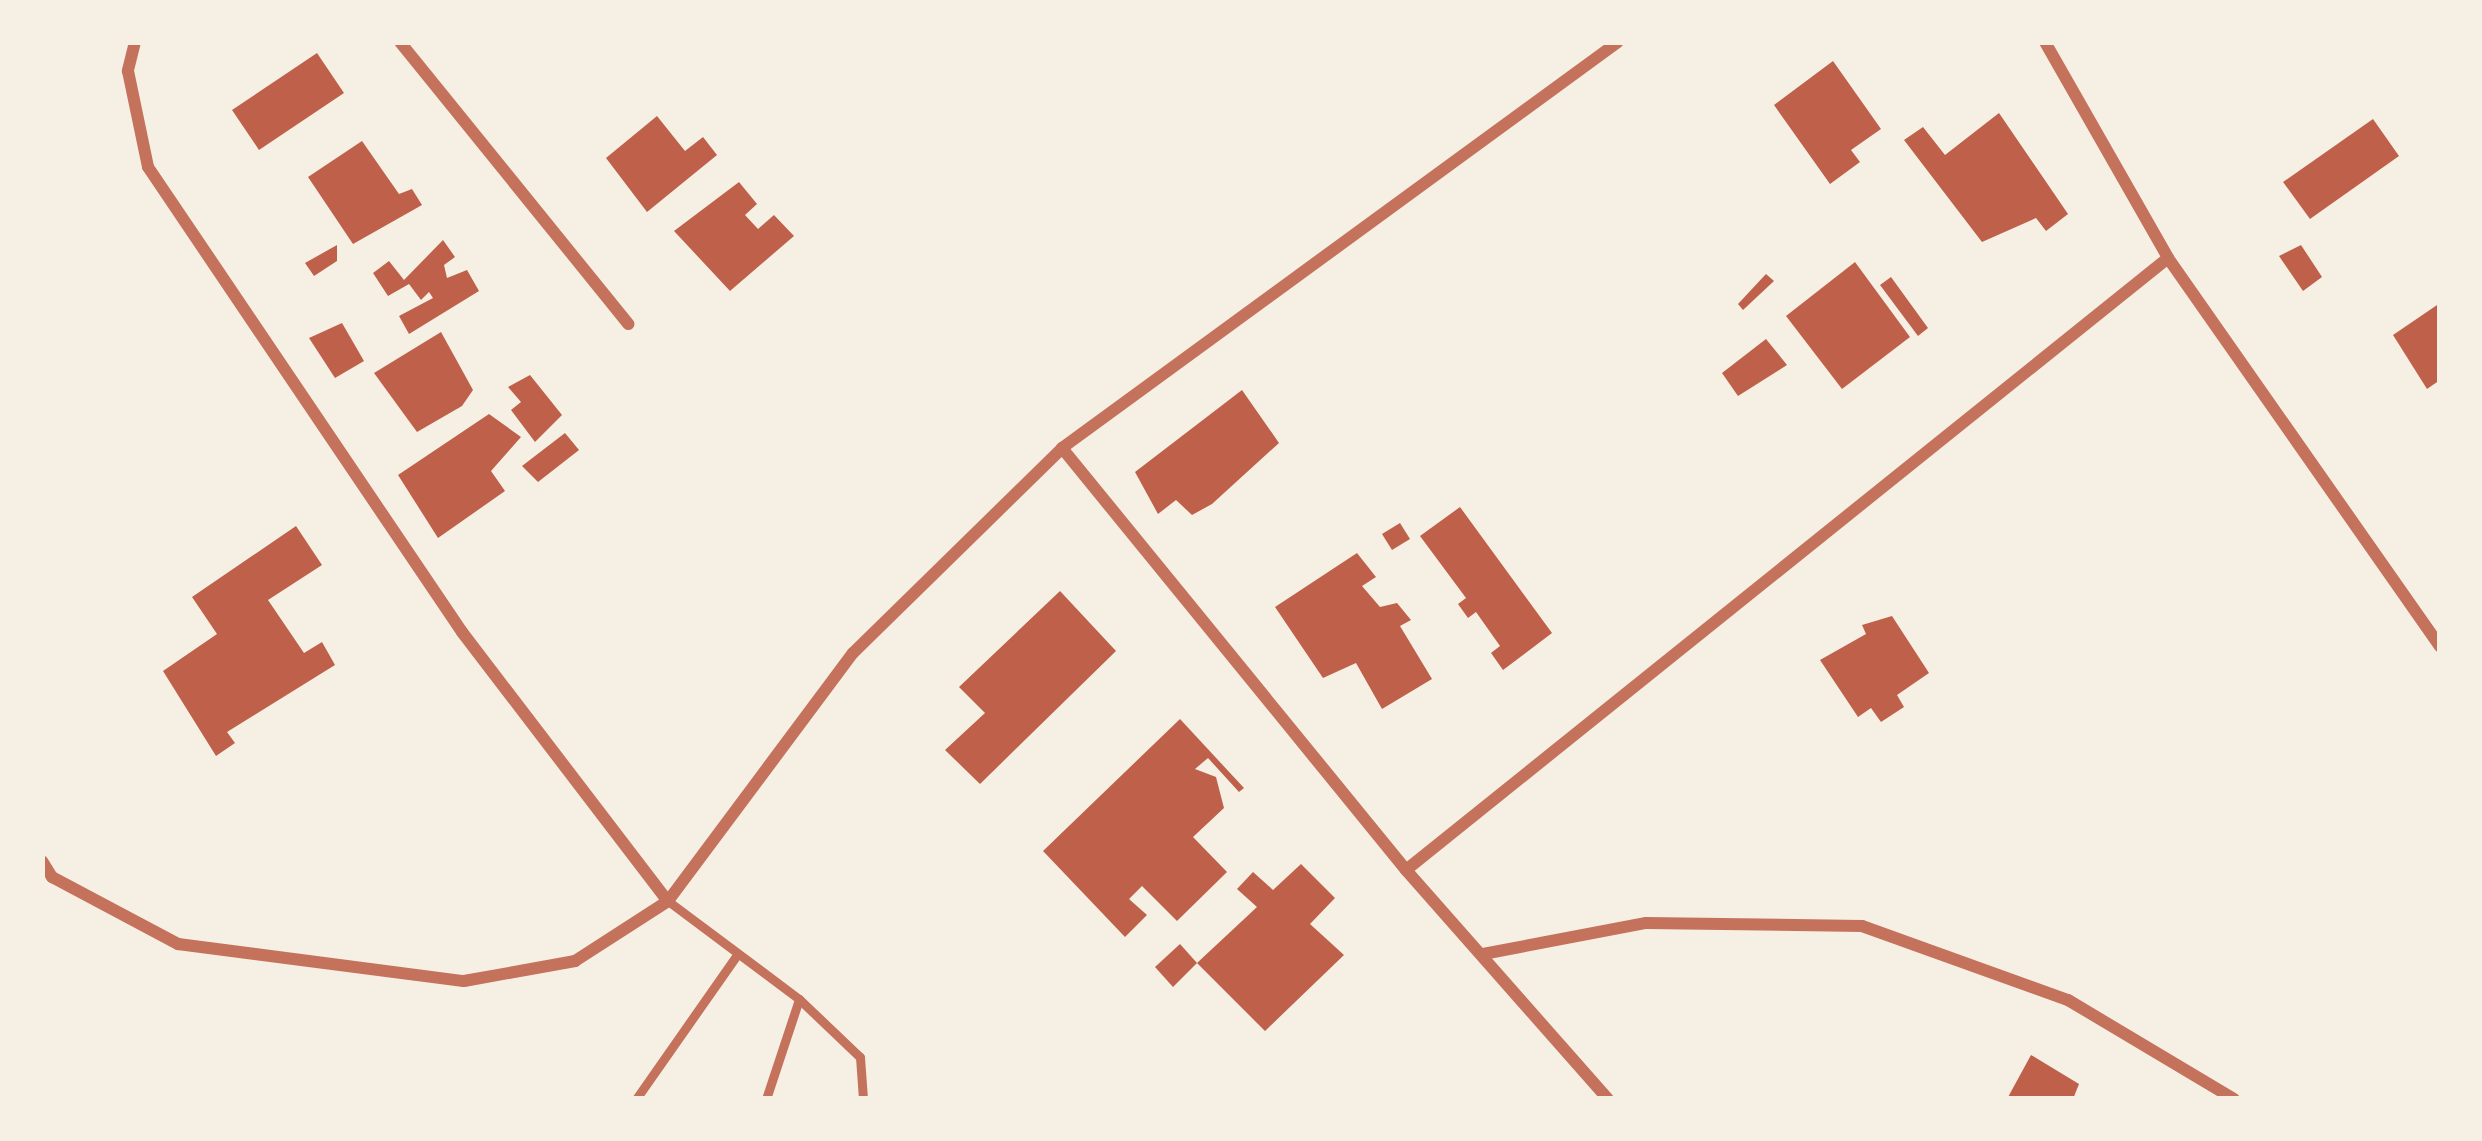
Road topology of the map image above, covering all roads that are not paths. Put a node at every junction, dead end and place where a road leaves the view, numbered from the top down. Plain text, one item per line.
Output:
1 (135, 42) edge
2 (400, 42) edge
3 (1618, 42) edge
4 (2045, 42) edge
5 (2168, 258) junction
6 (628, 324) dead end
7 (1062, 448) junction
8 (2440, 646) edge
9 (42, 861) edge
10 (1406, 870) junction
11 (668, 901) junction
12 (1483, 954) junction
13 (737, 955) junction
14 (799, 1000) junction
15 (636, 1099) edge
16 (766, 1099) edge
17 (863, 1099) edge
18 (1608, 1099) edge
19 (2234, 1099) edge

1 - 11 street
2 - 6 street
3 - 7 street
4 - 5 street
5 - 8 street
5 - 10 street
7 - 10 street
7 - 11 street
9 - 11 street
10 - 12 street
11 - 13 lane
12 - 18 street
12 - 19 street
13 - 14 lane
13 - 15 lane
14 - 16 lane
14 - 17 lane

